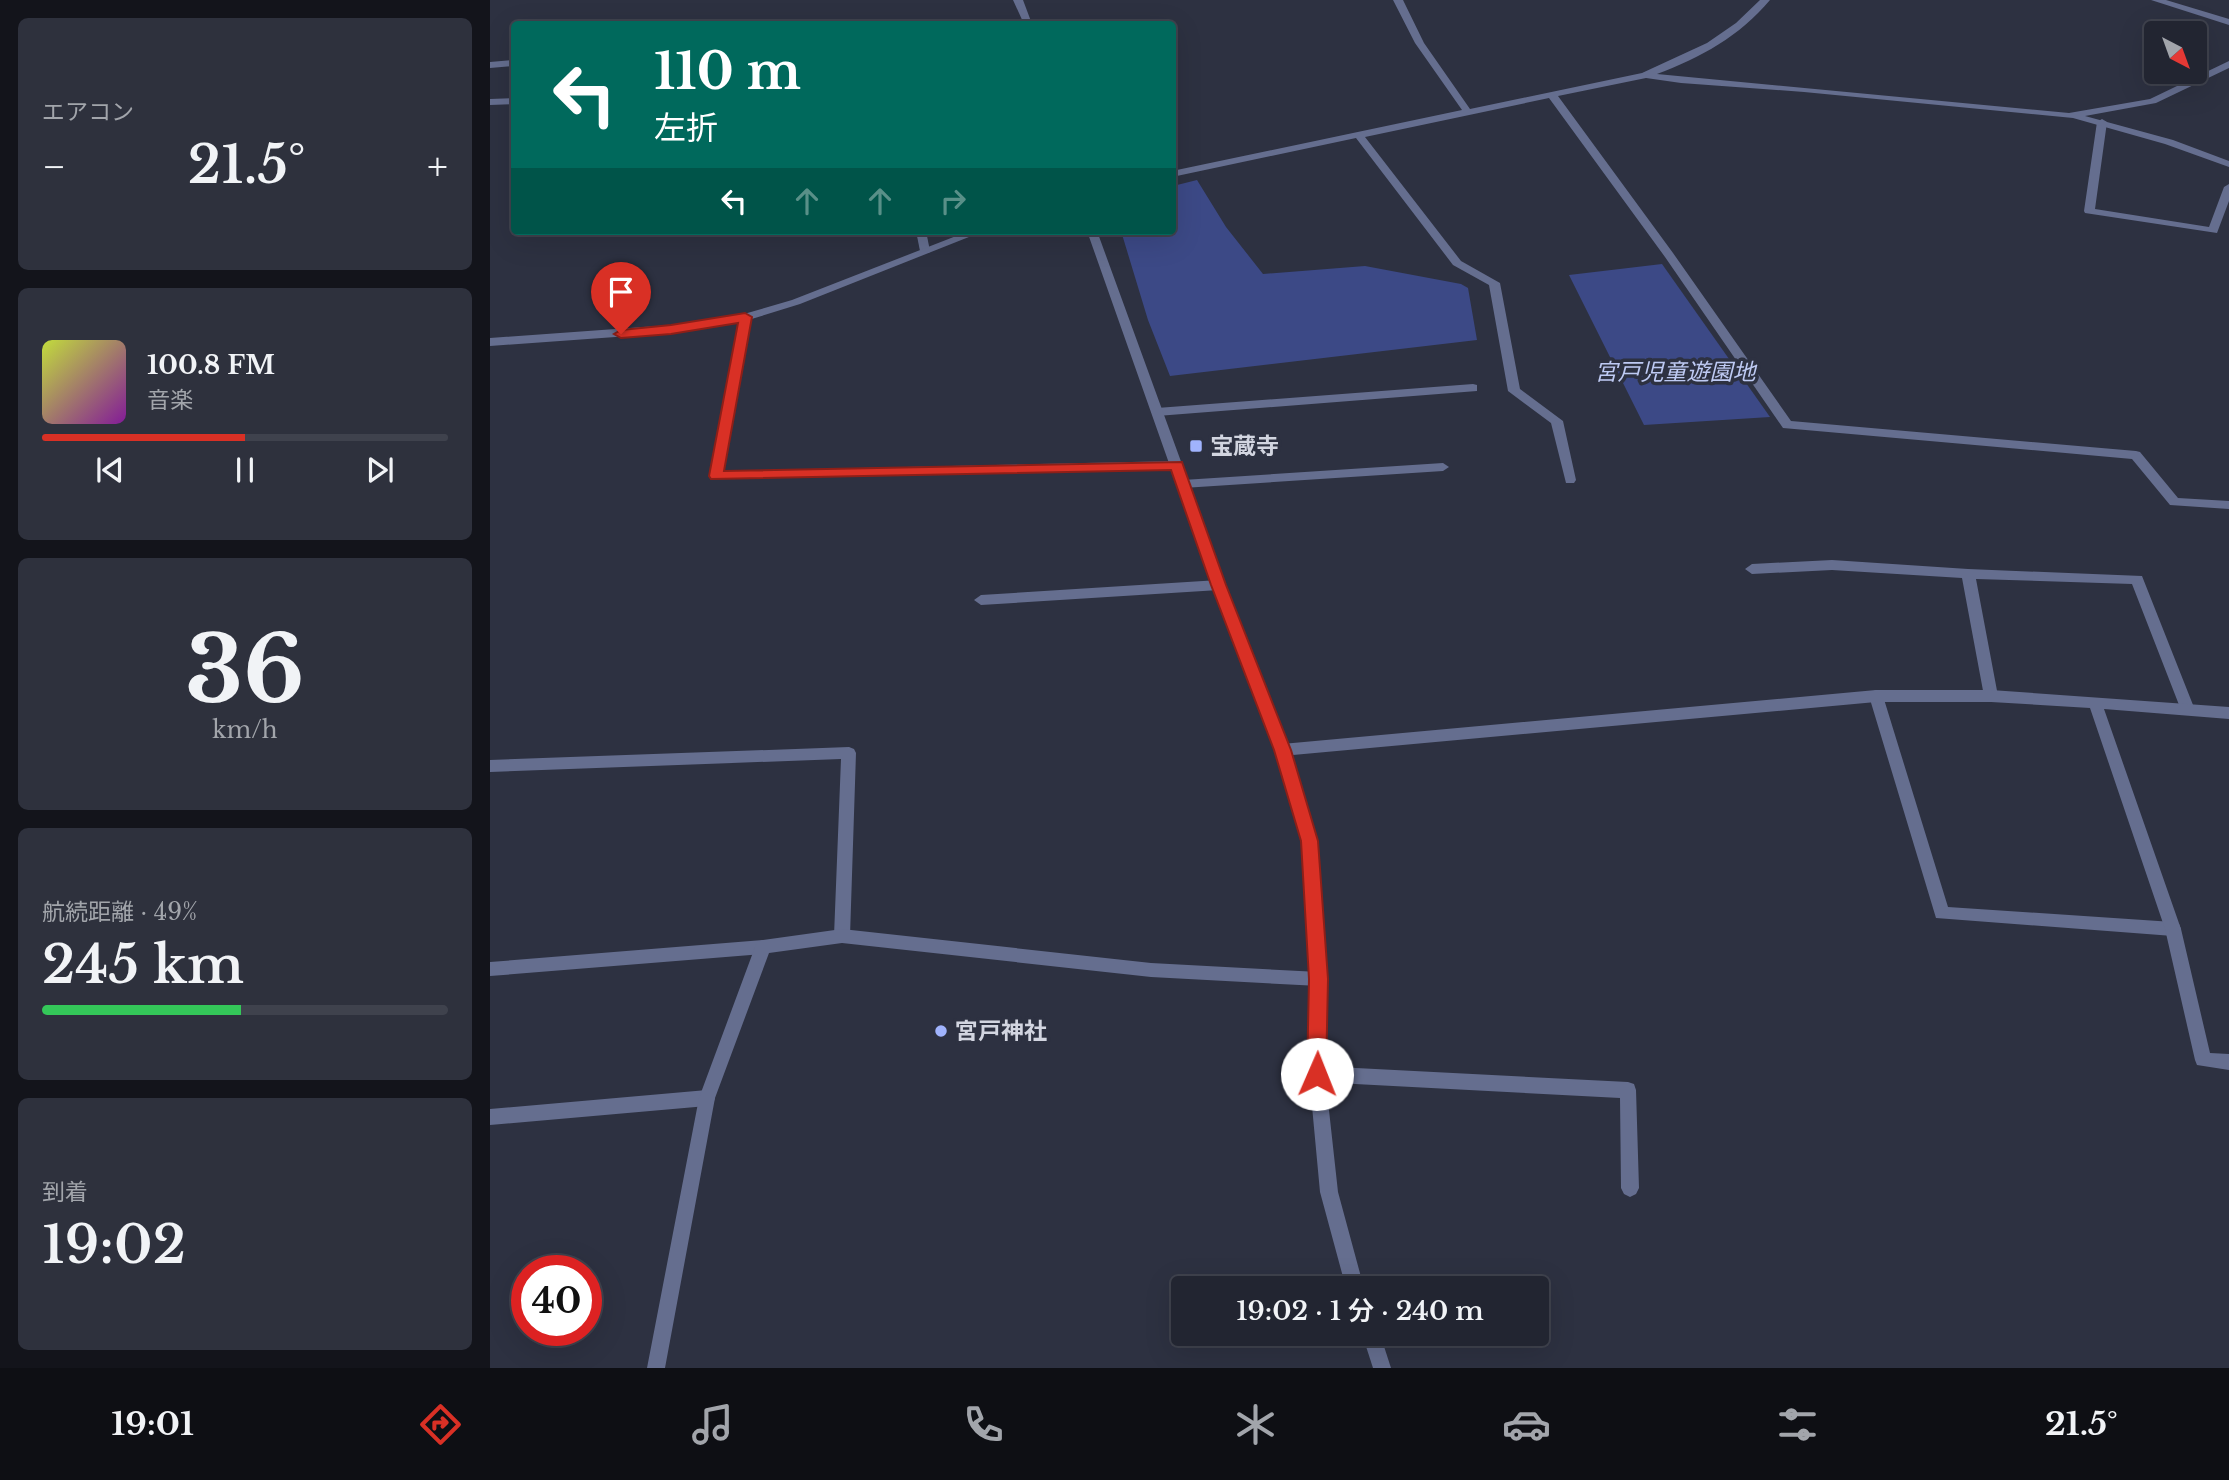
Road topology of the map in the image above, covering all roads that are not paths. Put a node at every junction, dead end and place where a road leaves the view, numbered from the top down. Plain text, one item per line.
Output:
1 (1018, 0) edge
2 (1398, 0) edge
3 (1765, 0) edge
4 (2156, 0) edge
5 (1027, 21) edge
6 (2229, 22) edge
7 (511, 63) edge
8 (2229, 64) edge
9 (490, 65) edge
10 (1645, 75) junction
11 (1552, 95) junction
12 (511, 101) edge
13 (490, 102) edge
14 (1467, 111) junction
15 (2068, 116) junction
16 (2102, 122) junction
17 (1359, 135) junction
18 (2229, 164) edge
19 (1176, 173) edge
20 (2229, 187) edge
21 (922, 235) edge
22 (968, 235) edge
23 (1093, 235) edge
24 (925, 251) junction
25 (745, 317) junction
26 (490, 342) edge
27 (1473, 388) dead end
28 (1157, 412) junction
29 (1177, 465) junction
30 (1443, 467) dead end
31 (1570, 480) dead end
32 (1183, 484) junction
33 (2229, 505) edge
34 (1752, 569) dead end
35 (1968, 575) junction
36 (1219, 585) junction
37 (981, 600) dead end
38 (1876, 696) junction
39 (1991, 696) junction
40 (2095, 703) junction
41 (2189, 710) junction
42 (2229, 713) edge
43 (1282, 750) junction
44 (490, 766) edge
45 (2173, 929) junction
46 (842, 936) junction
47 (763, 947) junction
48 (490, 969) edge
49 (1319, 979) junction
50 (2229, 1062) edge
51 (1317, 1074) junction
52 (707, 1098) junction
53 (490, 1117) edge
54 (1630, 1188) dead end
55 (1352, 1276) edge
56 (1375, 1346) edge
57 (656, 1368) edge
58 (1382, 1368) edge

1 - 5 street
2 - 14 street
3 - 10 street
4 - 6 street
7 - 9 street
8 - 15 street
10 - 11 street
10 - 15 street
11 - 14 street
11 - 33 street
12 - 13 street
14 - 17 street
15 - 16 street
16 - 18 street
16 - 20 street
17 - 19 street
17 - 31 street
21 - 24 street
22 - 24 street
23 - 28 street
24 - 25 street
25 - 26 street
25 - 29 street
27 - 28 street
28 - 29 street
29 - 32 street
30 - 32 street
32 - 36 street
34 - 35 street
35 - 39 street
35 - 41 street
36 - 37 street
36 - 43 street
38 - 39 street
38 - 43 street
38 - 45 street
39 - 40 street
40 - 41 street
40 - 45 street
41 - 42 street
43 - 49 street
44 - 46 street
45 - 50 street
46 - 47 street
46 - 49 street
47 - 48 street
47 - 52 street
49 - 51 street
51 - 54 street
51 - 55 street
52 - 53 street
52 - 57 street
56 - 58 street

